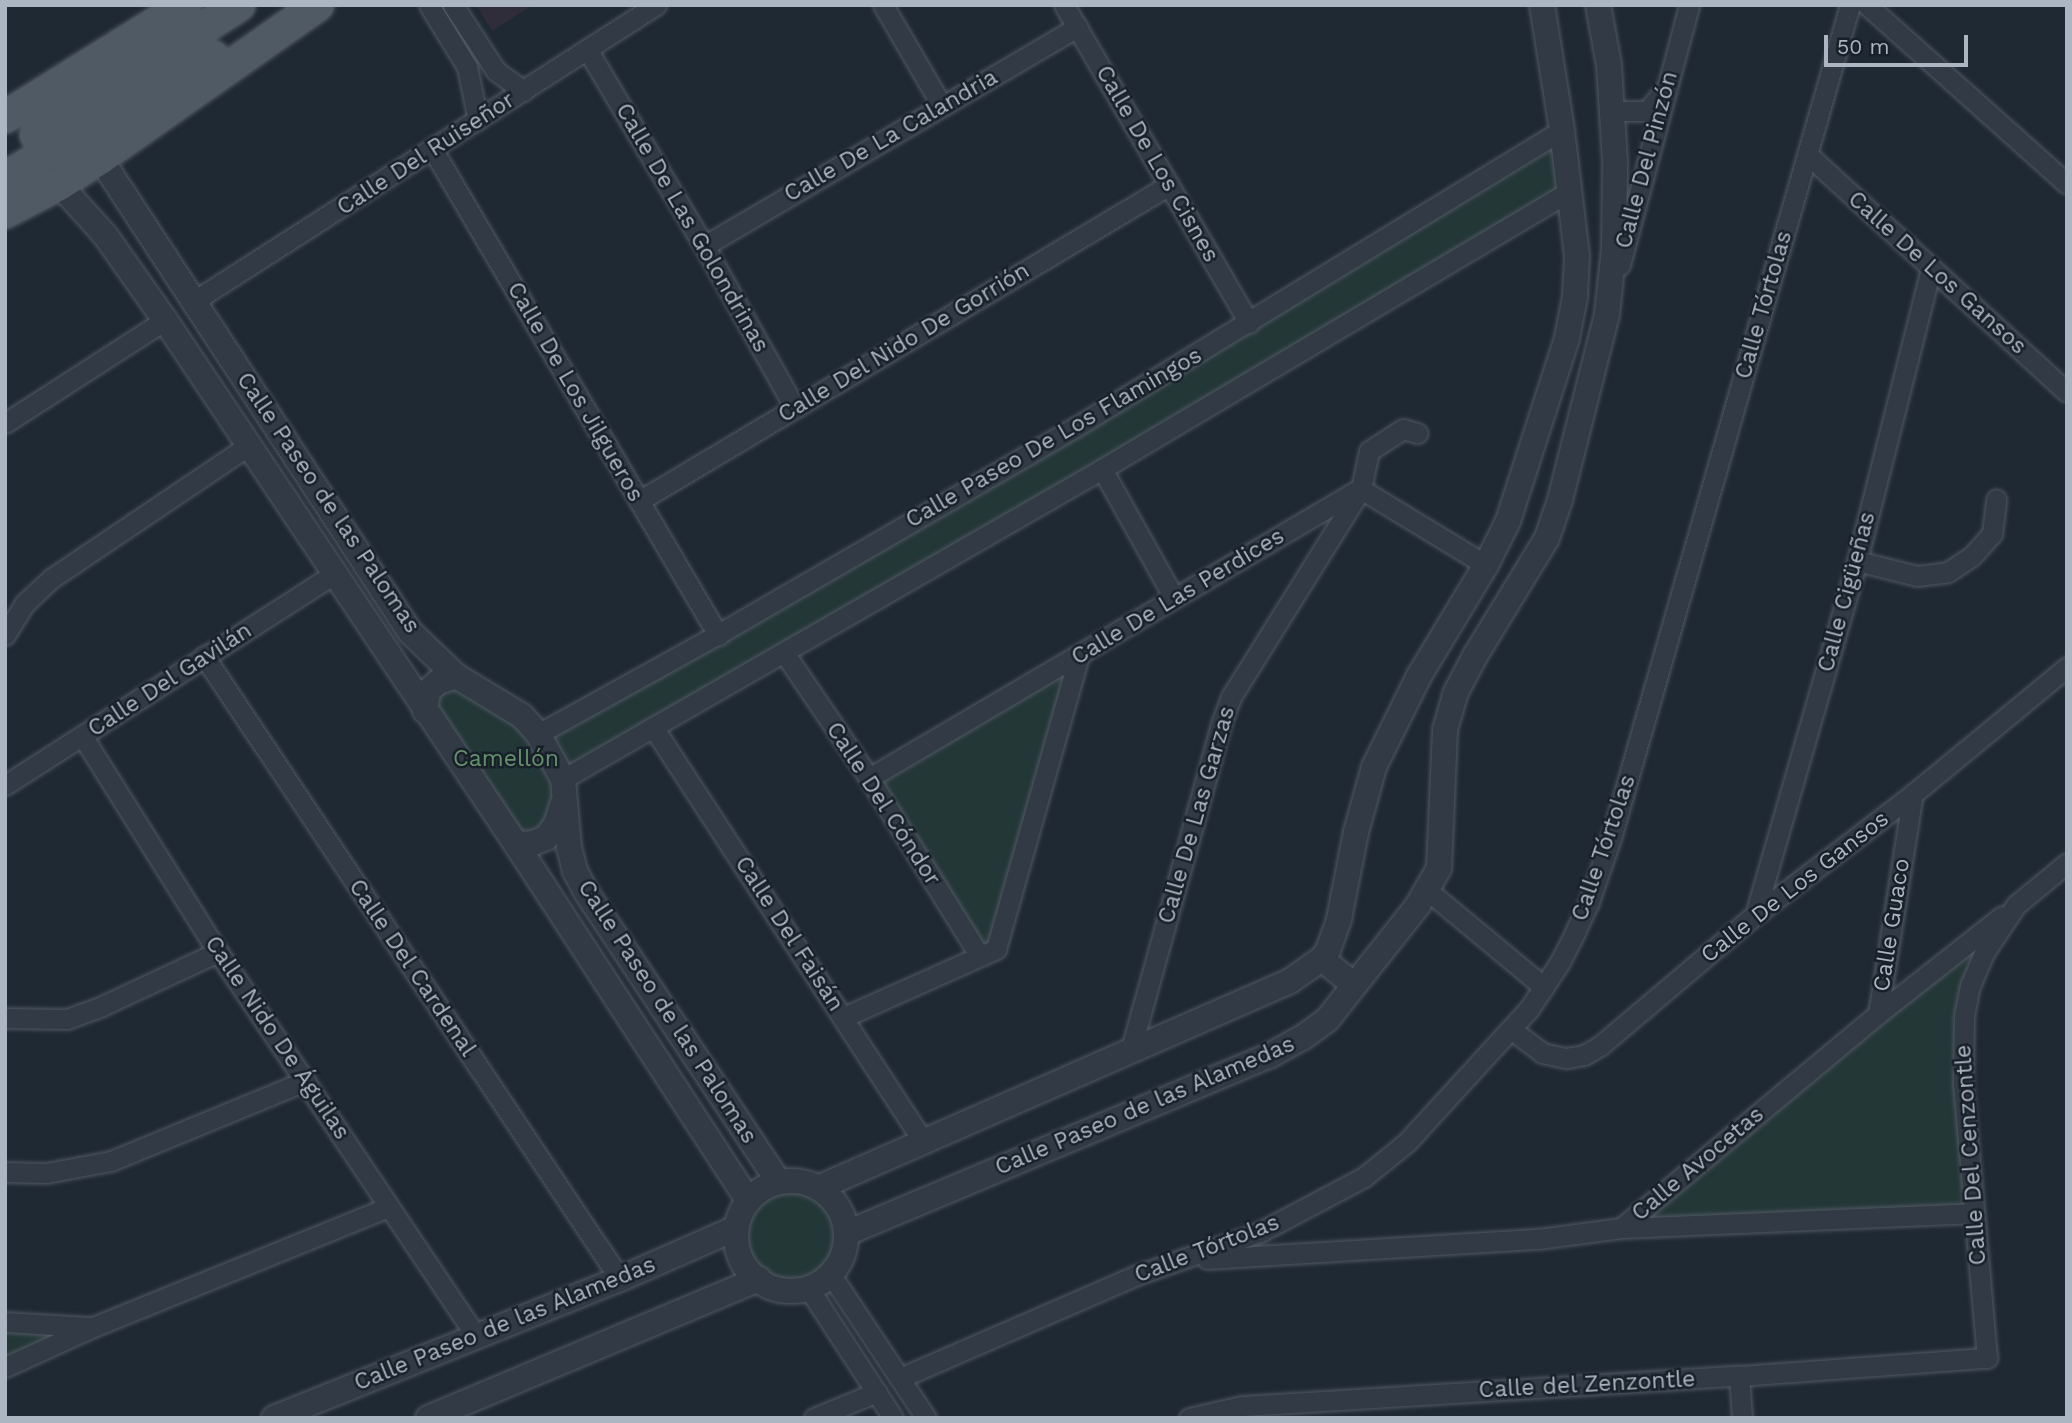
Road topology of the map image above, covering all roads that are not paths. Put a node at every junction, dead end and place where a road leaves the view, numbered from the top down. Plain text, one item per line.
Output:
1 (185, 5) edge
2 (239, 5) edge
3 (429, 5) edge
4 (453, 5) edge
5 (656, 5) edge
6 (883, 5) edge
7 (1064, 5) edge
8 (1542, 5) edge
9 (1598, 5) edge
10 (1689, 5) edge
11 (1850, 5) edge
12 (1867, 5) edge
13 (312, 8) edge
14 (1077, 27) junction
15 (587, 49) junction
16 (1667, 85) junction
17 (524, 91) junction
18 (942, 106) junction
19 (1612, 111) junction
20 (5, 117) edge
21 (478, 120) junction
22 (1562, 130) junction
23 (433, 150) junction
24 (1807, 154) junction
25 (5, 155) edge
26 (100, 158) junction
27 (5, 178) edge
28 (59, 184) junction
29 (2067, 184) edge
30 (1169, 185) junction
31 (1570, 191) junction
32 (136, 211) junction
33 (5, 212) edge
34 (105, 235) junction
35 (704, 246) junction
36 (1931, 268) junction
37 (194, 301) junction
38 (1607, 314) junction
39 (165, 320) junction
40 (1249, 323) junction
41 (2067, 392) edge
42 (795, 408) junction
43 (5, 423) edge
44 (1417, 433) dead end
45 (249, 445) junction
46 (1102, 469) junction
47 (1361, 488) junction
48 (1996, 499) dead end
49 (639, 501) junction
50 (1857, 561) junction
51 (1486, 565) junction
52 (334, 574) junction
53 (1174, 598) junction
54 (5, 635) edge
55 (718, 635) junction
56 (785, 654) junction
57 (1079, 655) junction
58 (204, 656) junction
59 (2067, 667) edge
60 (456, 676) junction
61 (1419, 676) junction
62 (1455, 694) junction
63 (425, 711) junction
64 (653, 727) junction
65 (538, 734) junction
66 (83, 737) junction
67 (869, 778) junction
68 (5, 785) edge
69 (563, 790) junction
70 (1913, 794) junction
71 (516, 844) junction
72 (2067, 863) edge
73 (1427, 890) junction
74 (2016, 905) junction
75 (1755, 915) junction
76 (218, 951) junction
77 (981, 956) junction
78 (1322, 959) junction
79 (1354, 985) junction
80 (1544, 987) junction
81 (1878, 1014) junction
82 (844, 1017) junction
83 (5, 1018) edge
84 (1513, 1030) junction
85 (1131, 1049) junction
86 (305, 1081) junction
87 (924, 1143) junction
88 (5, 1172) edge
89 (779, 1182) junction
90 (818, 1188) junction
91 (748, 1201) junction
92 (388, 1207) junction
93 (1974, 1213) junction
94 (736, 1228) junction
95 (1621, 1228) junction
96 (846, 1233) junction
97 (1186, 1260) junction
98 (831, 1275) junction
99 (620, 1279) junction
100 (759, 1279) junction
101 (809, 1289) junction
102 (5, 1322) edge
103 (93, 1327) junction
104 (476, 1336) junction
105 (1987, 1358) joint
106 (5, 1367) edge
107 (1739, 1376) junction
108 (901, 1378) junction
109 (877, 1392) junction
110 (274, 1418) edge
111 (428, 1418) edge
112 (814, 1418) edge
113 (893, 1418) edge
114 (926, 1418) edge
115 (1189, 1418) edge
116 (1742, 1418) edge

1 - 20 main road
2 - 25 main road
3 - 21 street
4 - 17 street
5 - 15 street, Calle Del Ruiseñor
6 - 18 street
7 - 14 street, Calle De Los Cisnes
8 - 22 street
9 - 19 street, Calle Paseo de las Alamedas
10 - 16 street, Calle Del Pinzón
11 - 24 street, Calle Tórtolas
12 - 29 street
13 - 26 main road
13 - 27 main road
14 - 18 street, Calle De La Calandria
14 - 30 street, Calle De Los Cisnes
15 - 17 street, Calle Del Ruiseñor
15 - 35 street, Calle De Las Golondrinas
16 - 19 street
16 - 38 street, Calle Del Pinzón
17 - 21 street, Calle Del Ruiseñor
18 - 35 street, Calle De La Calandria
19 - 38 street, Calle Paseo de las Alamedas
21 - 23 street, Calle Del Ruiseñor
22 - 31 street
22 - 40 street, Calle Paseo De Los Flamingos
23 - 37 street, Calle Del Ruiseñor
23 - 49 street, Calle De Los Jilgueros
24 - 36 street, Calle De Los Gansos
24 - 80 street, Calle Tórtolas
26 - 28 main road
26 - 32 street, Calle Paseo de las Palomas
28 - 33 main road
28 - 34 street, Calle Paseo de las Palomas
30 - 40 street, Calle De Los Cisnes
30 - 42 street, Calle Del Nido De Gorrión
31 - 46 street
31 - 51 street
32 - 34 street
32 - 37 street, Calle Paseo de las Palomas
34 - 39 street, Calle Paseo de las Palomas
35 - 42 street, Calle De Las Golondrinas
36 - 41 street, Calle De Los Gansos
36 - 50 street, Calle Cigüeñas
37 - 60 street, Calle Paseo de las Palomas
38 - 62 street, Calle Paseo de las Alamedas
39 - 43 street
39 - 45 street, Calle Paseo de las Palomas
40 - 55 street, Calle Paseo De Los Flamingos
42 - 49 street, Calle Del Nido De Gorrión
44 - 47 street, Calle De Las Garzas
45 - 52 street, Calle Paseo de las Palomas
45 - 54 street
46 - 53 street
46 - 56 street
47 - 51 street
47 - 53 street, Calle De Las Perdices
47 - 85 street, Calle De Las Garzas
48 - 50 street
49 - 55 street, Calle De Los Jilgueros
50 - 75 street, Calle Cigüeñas
51 - 61 street
52 - 58 street, Calle Del Gavilán
52 - 63 street, Calle Paseo de las Palomas
53 - 57 street, Calle De Las Perdices
55 - 65 street, Calle Paseo De Los Flamingos
56 - 64 street
56 - 67 street, Calle Del Cóndor
57 - 67 street, Calle De Las Perdices
57 - 77 street
58 - 66 street, Calle Del Gavilán
58 - 99 street, Calle Del Cardenal
59 - 70 street, Calle De Los Gansos
60 - 63 street
60 - 65 street, Calle Paseo de las Palomas
61 - 62 street
61 - 78 street
62 - 73 street, Calle Paseo de las Alamedas
63 - 71 street, Calle Paseo de las Palomas
64 - 69 street
64 - 82 street, Calle Del Faisán
65 - 69 street, Calle Paseo de las Palomas
66 - 68 street, Calle Del Gavilán
66 - 76 street, Calle Nido De Águilas
67 - 77 street, Calle Del Cóndor
69 - 71 street
69 - 89 street, Calle Paseo de las Palomas
70 - 75 street, Calle De Los Gansos
70 - 81 street, Calle Guaco
71 - 91 street, Calle Paseo de las Palomas
72 - 74 street, Calle Del Cenzontle
73 - 79 street, Calle Paseo de las Alamedas
73 - 80 street
74 - 81 street, Calle Avocetas
74 - 93 street, Calle Del Cenzontle
75 - 84 street, Calle De Los Gansos
76 - 83 street
76 - 86 street, Calle Nido De Águilas
77 - 82 street
78 - 79 street
78 - 85 street
79 - 96 street, Calle Paseo de las Alamedas
80 - 84 street, Calle Tórtolas
81 - 95 street, Calle Avocetas
82 - 87 street, Calle Del Faisán
84 - 97 street, Calle Tórtolas
85 - 87 street
86 - 88 street
86 - 92 street, Calle Nido De Águilas
87 - 90 street
89 - 90 street
89 - 91 street
90 - 96 street
91 - 94 street
92 - 103 street
92 - 104 street, Calle Nido De Águilas
93 - 95 street
93 - 105 street, Calle Del Cenzontle
94 - 99 street, Calle Paseo de las Alamedas
94 - 100 street
95 - 97 street, Calle Avocetas
96 - 98 street
97 - 108 street, Calle Tórtolas
98 - 101 street
98 - 108 street
99 - 104 street, Calle Paseo de las Alamedas
100 - 101 street
100 - 111 street
101 - 109 street
102 - 103 street
103 - 106 street
104 - 110 street, Calle Paseo de las Alamedas
105 - 107 street, Calle del Zenzontle
107 - 115 street, Calle del Zenzontle
107 - 116 street
108 - 114 street
109 - 112 street
109 - 113 street

